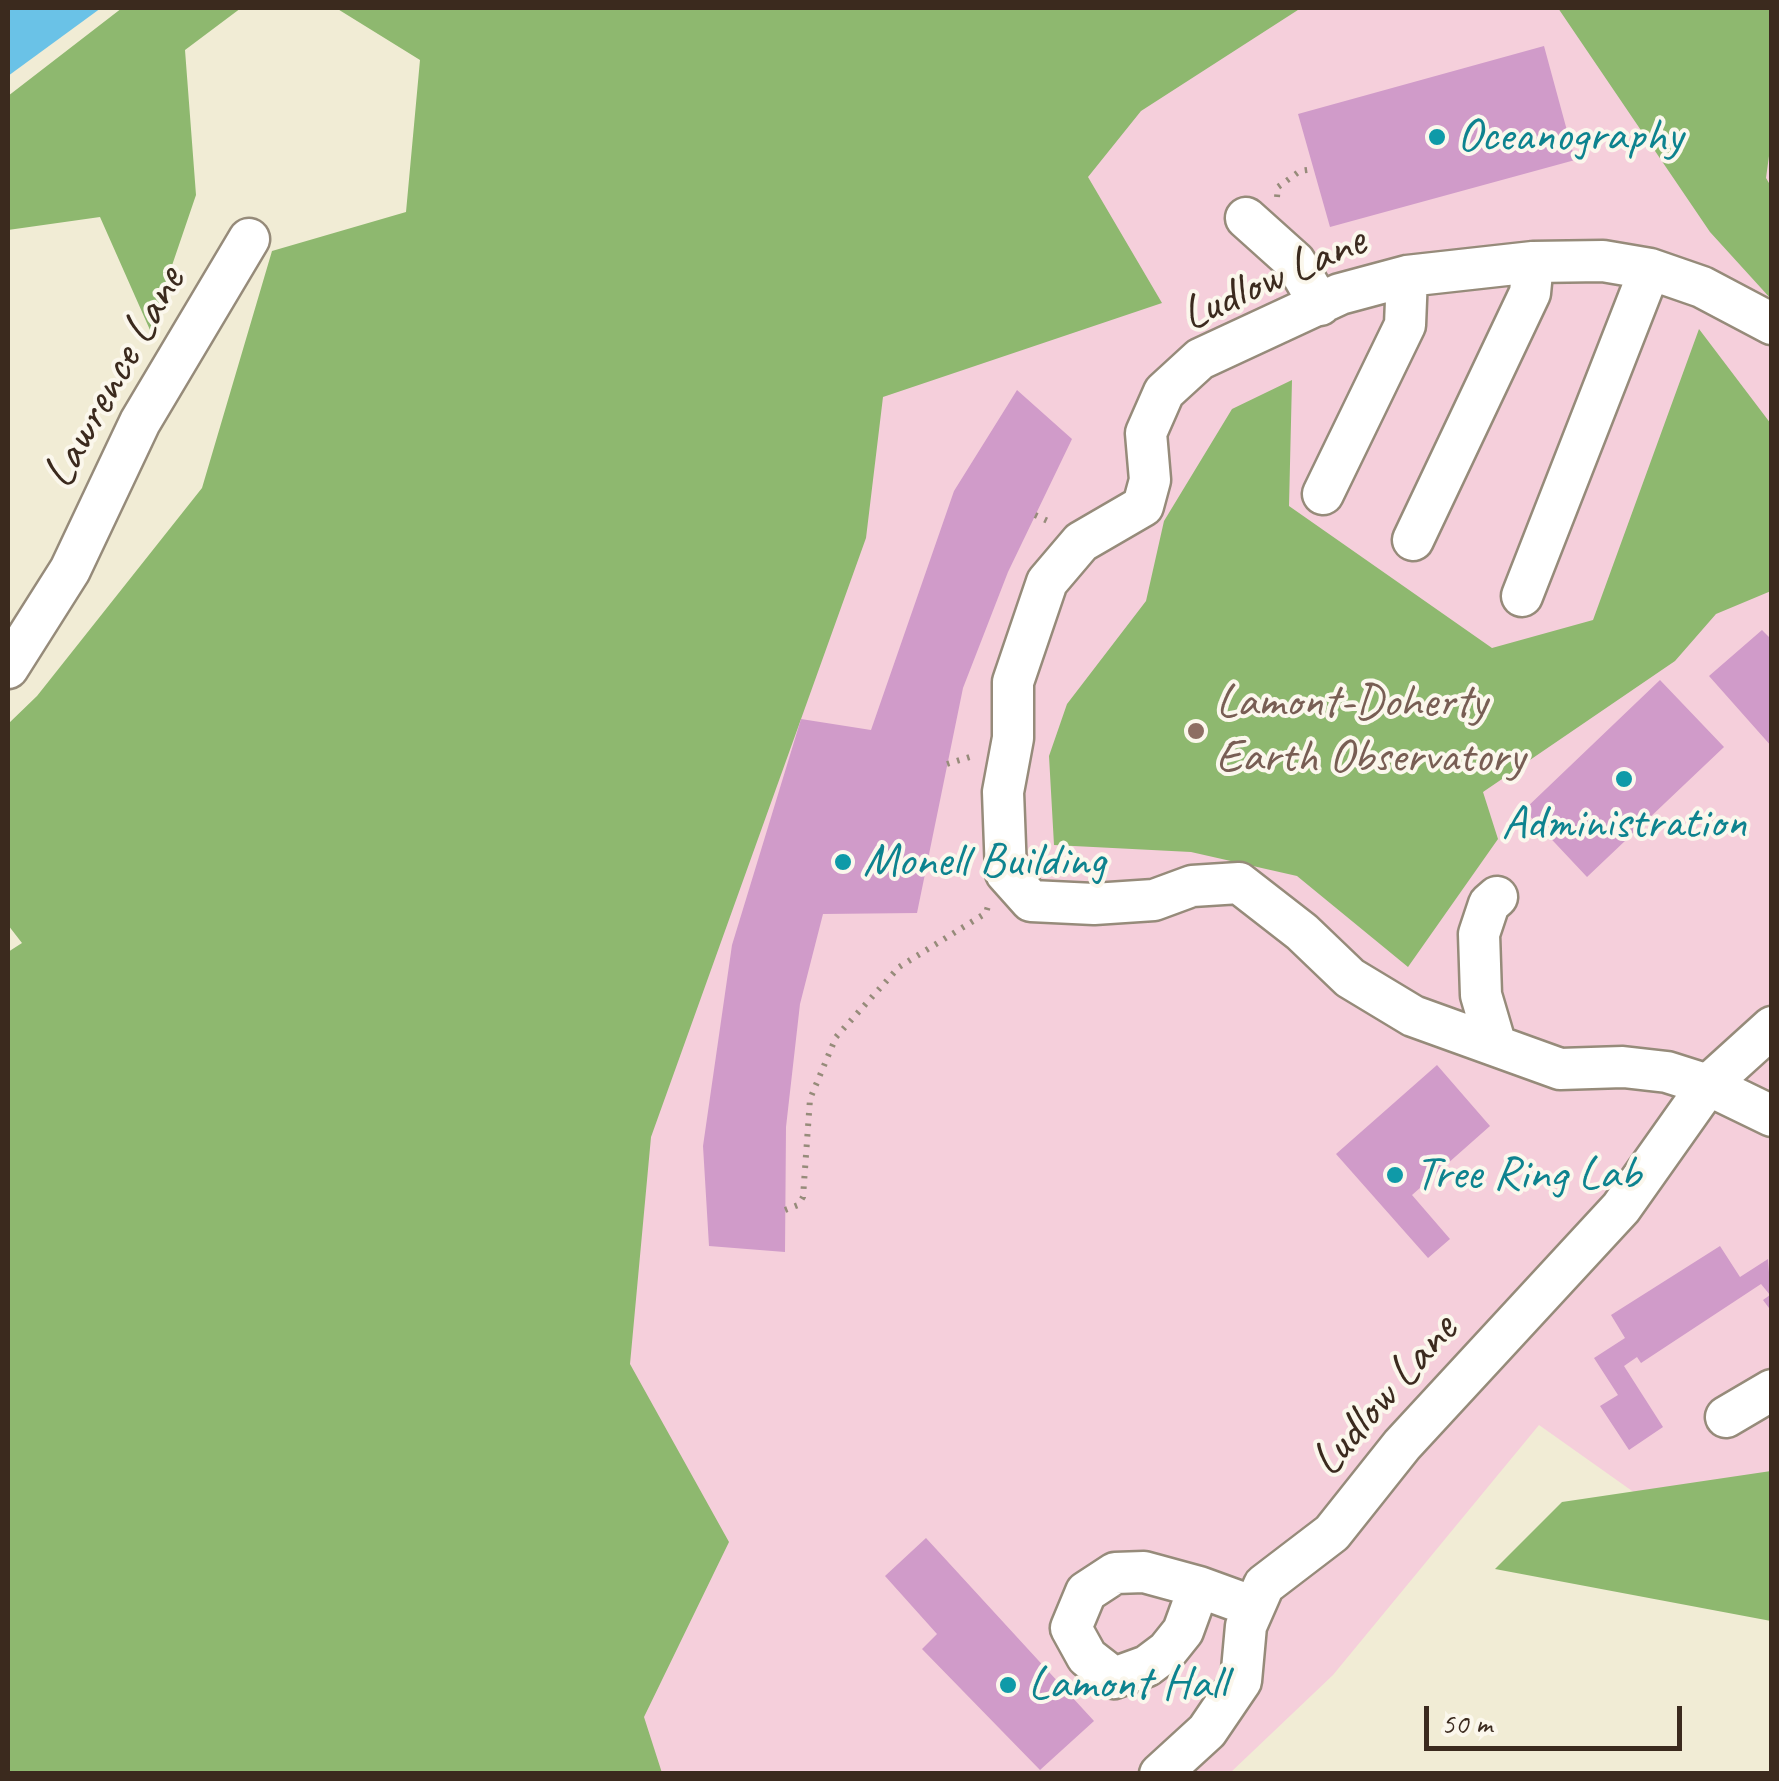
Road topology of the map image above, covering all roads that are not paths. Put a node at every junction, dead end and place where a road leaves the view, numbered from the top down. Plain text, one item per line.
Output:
1 (1246, 218) dead end
2 (249, 239) dead end
3 (1533, 262) junction
4 (1650, 269) junction
5 (1407, 276) junction
6 (1320, 305) junction
7 (1772, 324) edge
8 (1323, 494) dead end
9 (1413, 540) dead end
10 (1522, 596) dead end
11 (8, 668) edge
12 (1496, 897) dead end
13 (1772, 1026) edge
14 (1496, 1046) junction
15 (1708, 1085) junction
16 (1772, 1116) edge
17 (1772, 1390) edge
18 (1726, 1418) dead end
19 (1198, 1587) dead end
20 (1254, 1608) junction
21 (1160, 1774) edge

1 - 6 street
2 - 11 street, Lawrence Lane
3 - 4 street, Ludlow Lane
3 - 5 street, Ludlow Lane
3 - 9 street
4 - 7 street, Ludlow Lane
4 - 10 street
5 - 6 street, Ludlow Lane
5 - 8 street
6 - 14 street, Ludlow Lane
12 - 14 street
13 - 15 street, Ludlow Lane
14 - 15 street, Ludlow Lane
15 - 16 street
15 - 20 street, Ludlow Lane
17 - 18 street
19 - 20 street
20 - 21 street, Ludlow Lane

